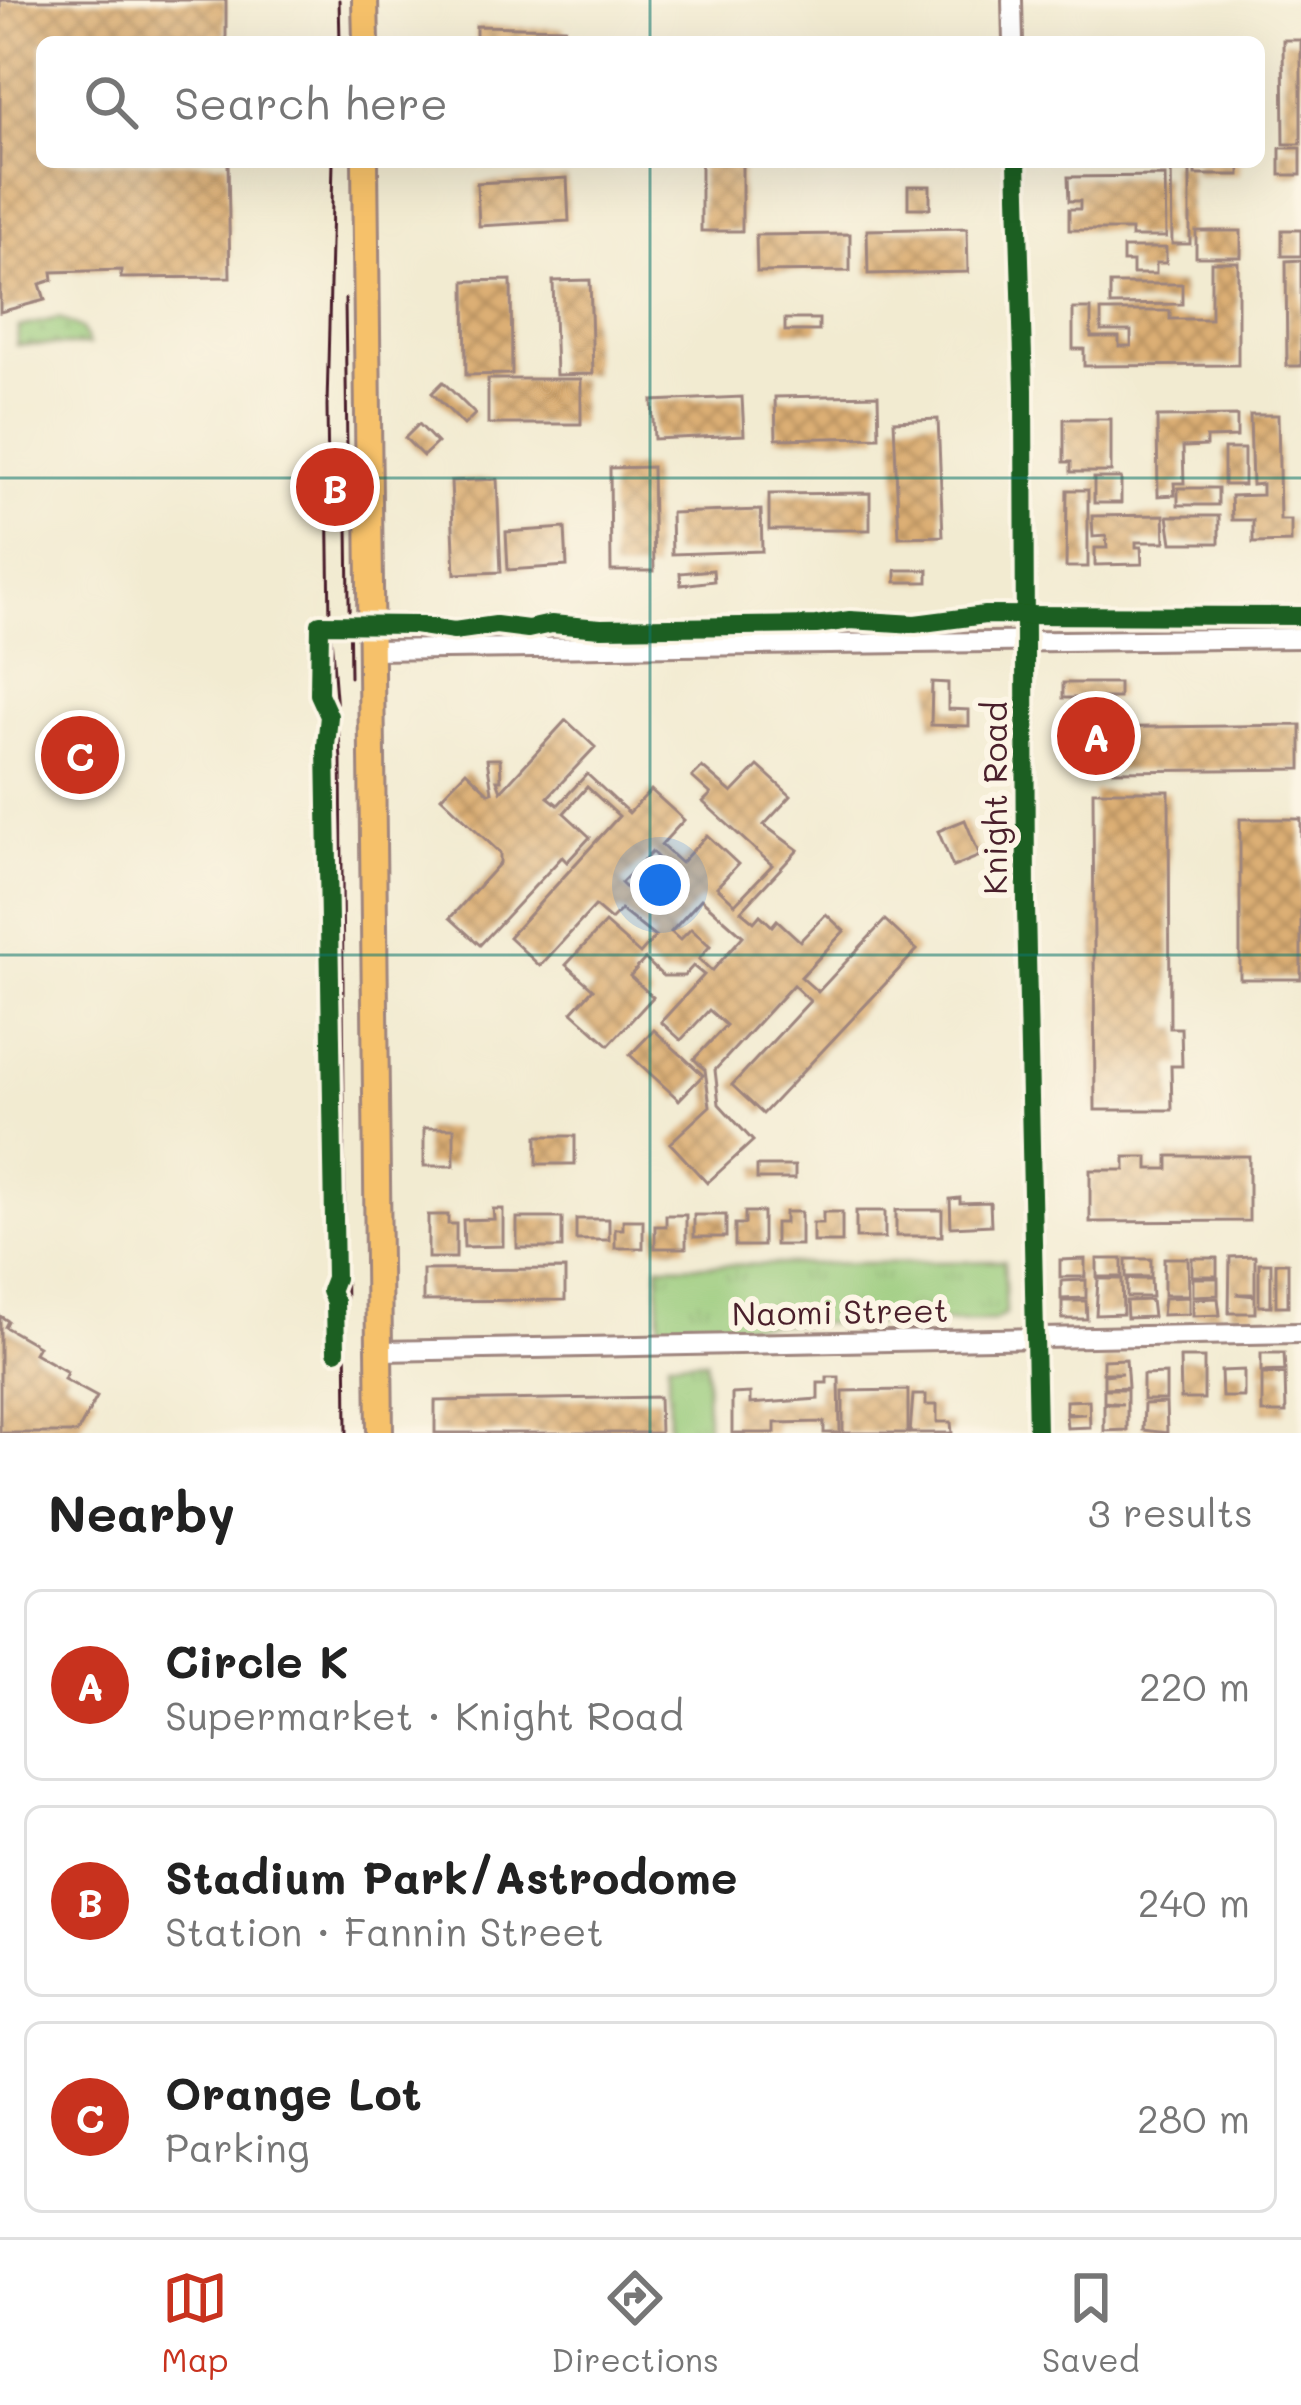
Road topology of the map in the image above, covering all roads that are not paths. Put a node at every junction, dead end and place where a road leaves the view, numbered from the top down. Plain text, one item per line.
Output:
1 (365, 0) edge
2 (1012, 0) edge
3 (366, 36) edge
4 (1013, 36) edge
5 (365, 168) edge
6 (1018, 168) edge
7 (1301, 638) edge
8 (1023, 641) junction
9 (369, 650) junction
10 (1301, 1333) edge
11 (1036, 1338) junction
12 (381, 1351) junction
13 (380, 1433) edge
14 (1037, 1433) edge

1 - 3 main road
2 - 4 street
5 - 9 main road
6 - 8 street, Knight Road
7 - 8 street
8 - 9 street
8 - 11 street, Knight Road
9 - 12 main road
10 - 11 street, Naomi Street
11 - 12 street, Naomi Street
11 - 14 street, Knight Road
12 - 13 main road

